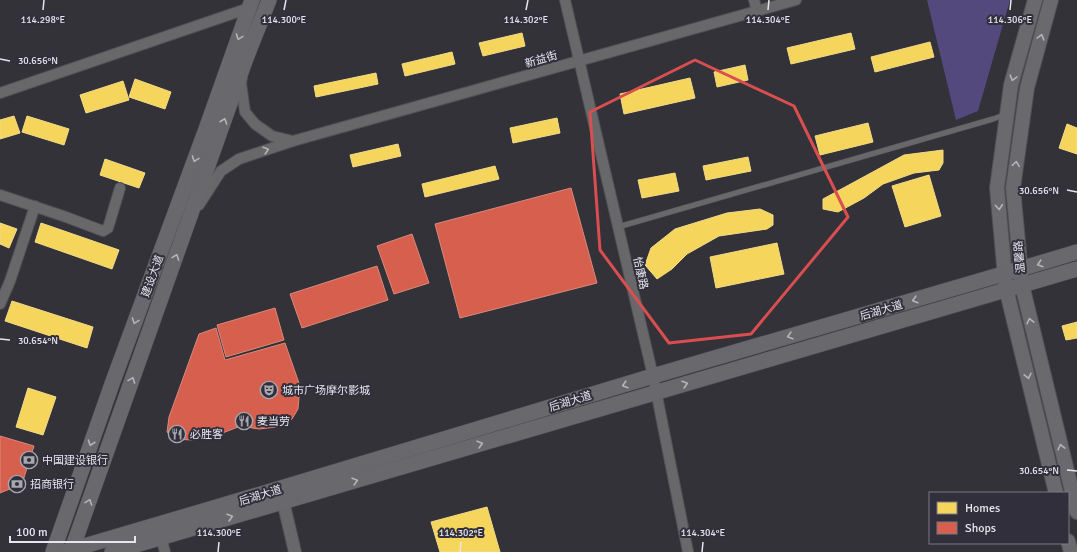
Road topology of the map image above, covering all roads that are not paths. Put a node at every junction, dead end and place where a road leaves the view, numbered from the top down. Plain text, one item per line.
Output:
1 (269, 0) edge
2 (565, 0) edge
3 (754, 0) edge
4 (796, 0) edge
5 (1029, 0) edge
6 (1035, 0) edge
7 (1051, 0) edge
8 (251, 4) edge
9 (757, 11) junction
10 (1030, 18) junction
11 (245, 61) junction
12 (579, 61) junction
13 (0, 93) edge
14 (1007, 114) junction
15 (293, 141) junction
16 (120, 188) dead end
17 (0, 195) edge
18 (35, 206) junction
19 (189, 220) junction
20 (618, 227) junction
21 (1077, 252) edge
22 (1077, 269) edge
23 (1020, 270) junction
24 (1005, 274) junction
25 (1022, 286) junction
26 (1007, 290) junction
27 (0, 304) edge
28 (653, 376) junction
29 (657, 393) junction
30 (1056, 492) edge
31 (283, 502) junction
32 (1077, 512) edge
33 (161, 537) junction
34 (69, 551) edge
35 (53, 552) edge
36 (112, 552) edge
37 (165, 552) edge
38 (295, 552) edge
39 (688, 552) edge

1 - 11 main road, 建设大道
2 - 12 street, 怡康路
3 - 9 street
4 - 9 street, 新益街
5 - 10 street
6 - 10 main road, 温馨路
23 -> 7 main road, 温馨路
8 - 13 street
8 -> 35 main road, 建设大道
9 - 12 street, 新益街
10 -> 14 main road, 温馨路
11 - 15 street
19 -> 11 main road, 建设大道
12 - 15 street, 新益街
12 - 20 street, 怡康路
14 - 20 lane
14 -> 24 main road, 温馨路
19 -> 15 street, 新益街
16 - 18 street
17 - 18 street
18 - 27 street
34 -> 19 main road, 建设大道
20 - 28 street, 怡康路
21 -> 23 main road, 后湖大道
22 - 25 main road, 后湖大道
23 - 24 main road, 后湖大道
23 - 25 main road, 温馨路
24 - 26 main road, 温馨路
24 -> 28 main road, 后湖大道
25 - 26 main road, 后湖大道
32 -> 25 main road, 温馨路
29 -> 26 main road, 后湖大道
26 -> 30 main road, 温馨路
28 - 29 street, 怡康路
28 -> 34 main road, 后湖大道
31 -> 29 main road, 后湖大道
29 - 39 street, 怡康路
33 -> 31 main road, 后湖大道
31 - 38 street
33 - 36 main road, 后湖大道
33 - 37 street

